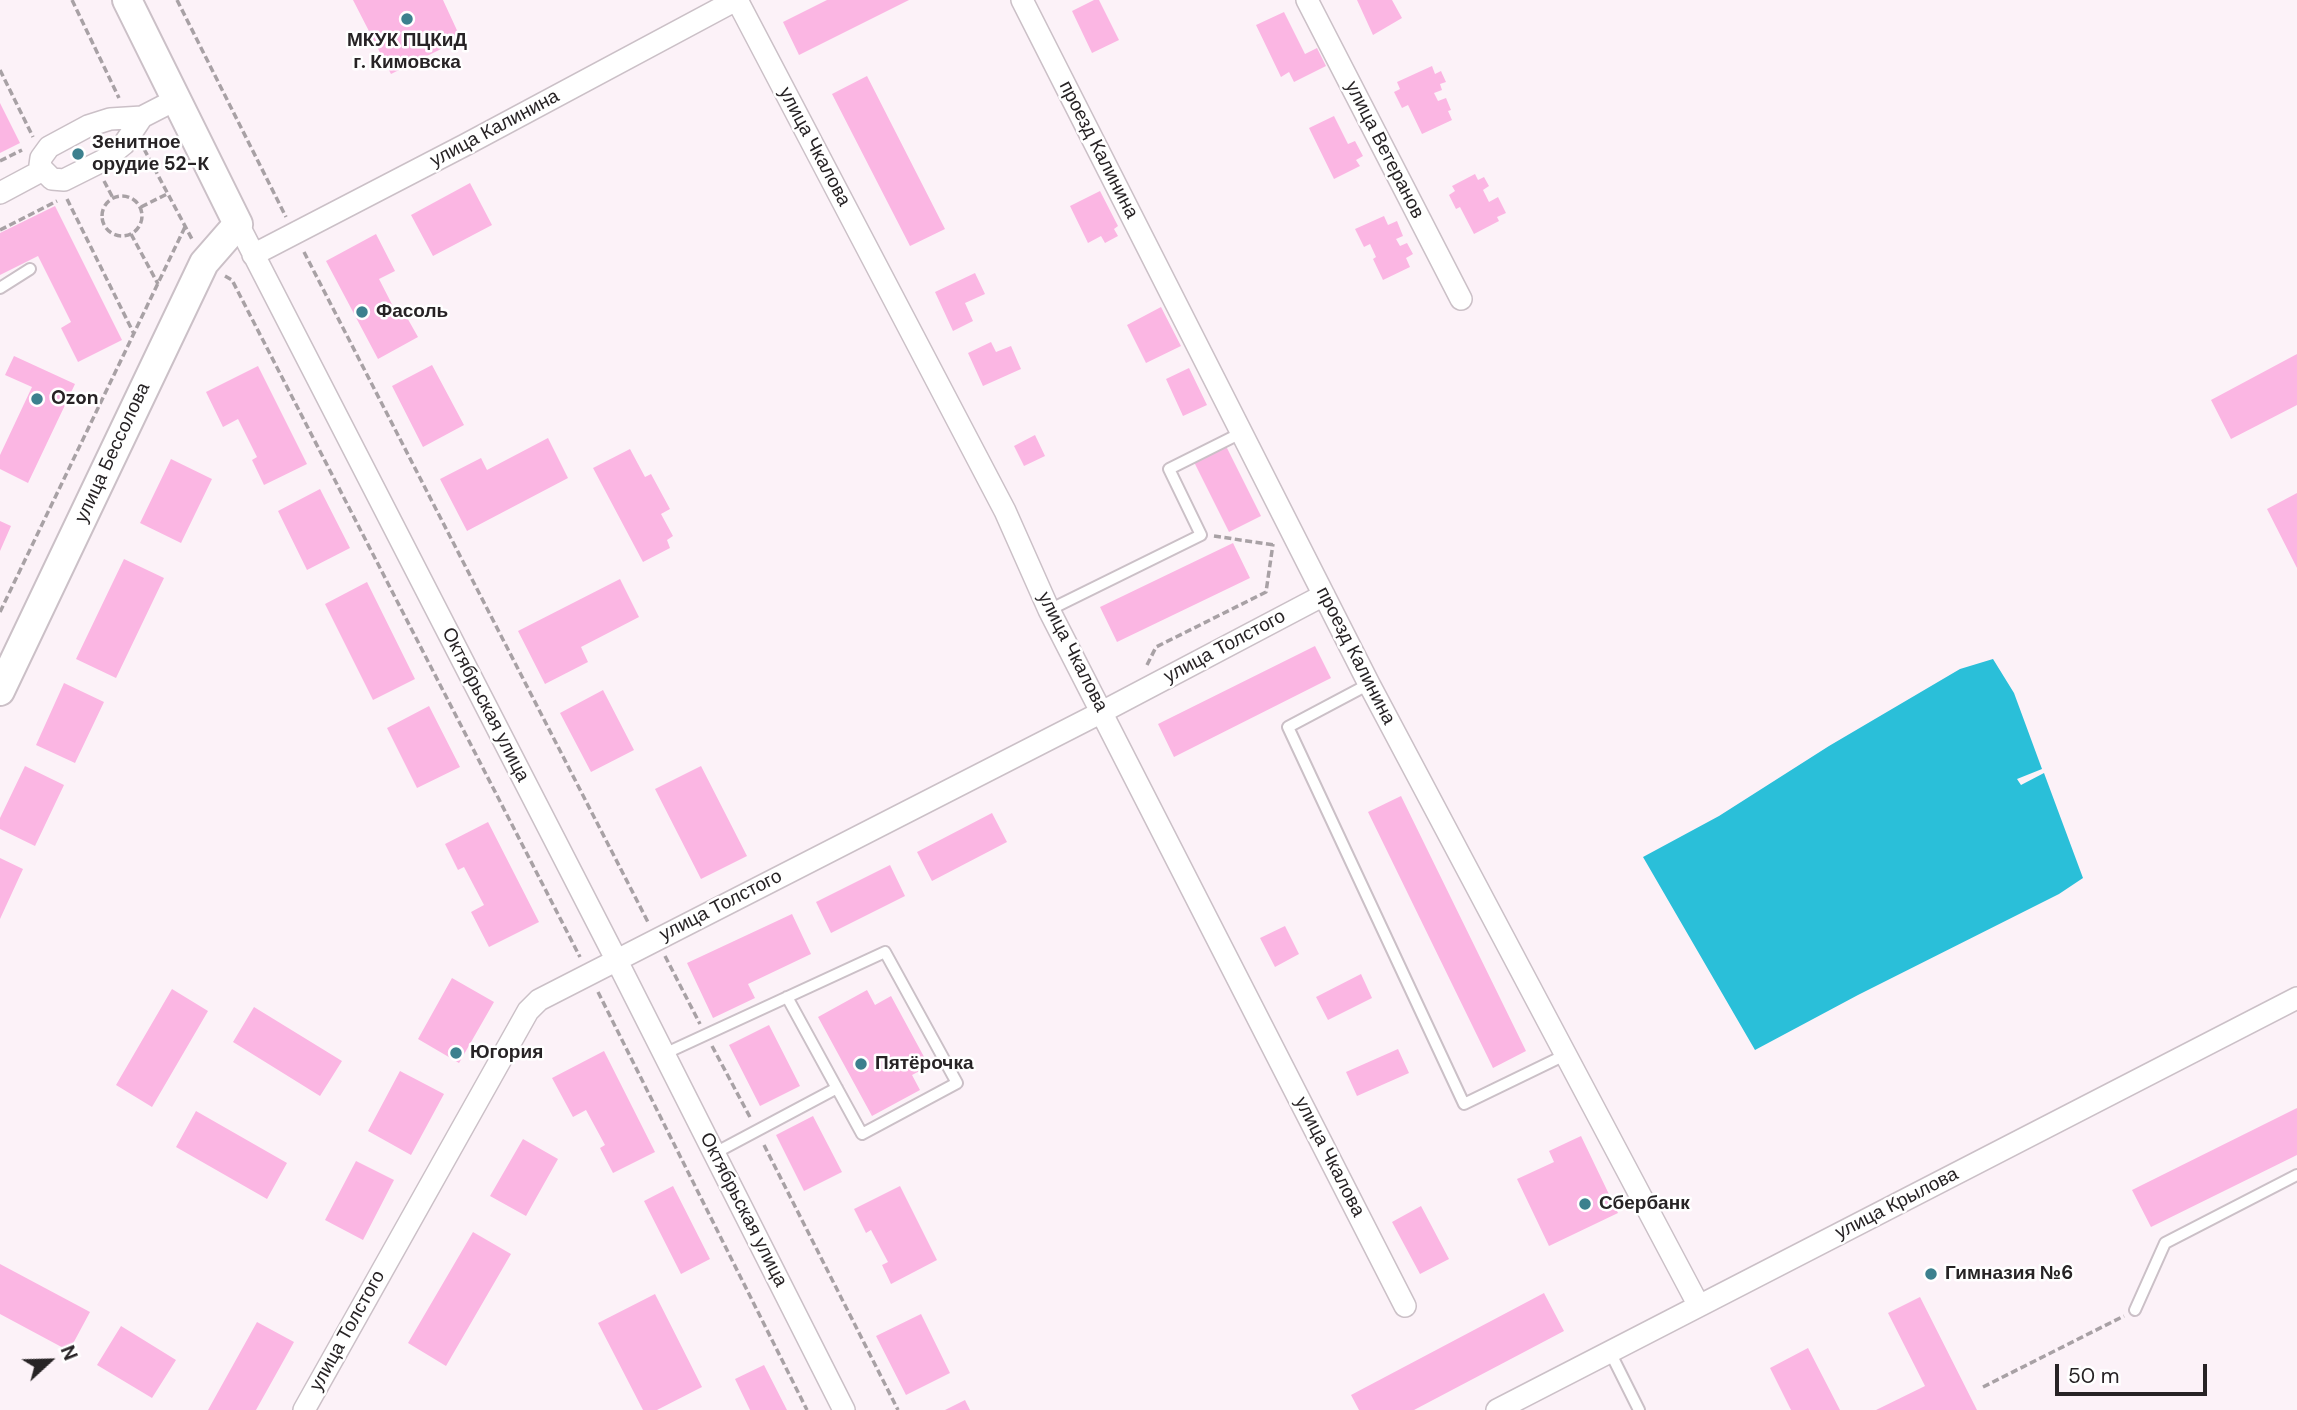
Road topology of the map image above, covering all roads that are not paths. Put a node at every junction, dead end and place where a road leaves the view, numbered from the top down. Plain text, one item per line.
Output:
1 (127, 0) edge
2 (736, 0) edge
3 (1022, 0) edge
4 (1307, 0) edge
5 (177, 99) junction
6 (135, 121) junction
7 (43, 170) junction
8 (0, 192) edge
9 (238, 224) junction
10 (253, 255) junction
11 (30, 269) dead end
12 (0, 288) edge
13 (1461, 299) dead end
14 (1241, 433) junction
15 (1324, 595) junction
16 (1049, 610) junction
17 (1369, 684) junction
18 (0, 691) edge
19 (1102, 712) junction
20 (616, 959) junction
21 (787, 997) junction
22 (2297, 998) edge
23 (664, 1054) junction
24 (1564, 1055) junction
25 (837, 1088) junction
26 (715, 1153) junction
27 (2297, 1175) edge
28 (1405, 1306) dead end
29 (1699, 1306) junction
30 (2135, 1310) road end
31 (1610, 1352) junction
32 (304, 1410) edge
33 (844, 1410) edge
34 (1497, 1410) edge
35 (1639, 1410) edge

1 - 5 main road, Октябрьская улица
2 - 10 street, улица Калинина
2 - 16 street, улица Чкалова
3 - 14 street, проезд Калинина
4 - 13 street, улица Ветеранов
5 - 6 street
5 - 9 main road, Октябрьская улица
6 - 7 street
6 - 7 street
7 - 8 street
9 - 10 street, Октябрьская улица
9 - 18 main road, улица Бессолова
10 - 20 street, Октябрьская улица
11 - 12 lane
14 - 15 street, проезд Калинина
14 - 16 lane
15 - 17 street, проезд Калинина
15 - 19 street, улица Толстого
16 - 19 street, улица Чкалова
17 - 24 street, проезд Калинина
17 - 24 lane
19 - 20 street, улица Толстого
19 - 28 street, улица Чкалова
20 - 23 street, Октябрьская улица
20 - 32 street, улица Толстого
21 - 23 lane
21 - 25 lane
21 - 25 lane
22 - 29 street, улица Крылова
23 - 26 street, Октябрьская улица
24 - 29 street, проезд Калинина
25 - 26 lane
26 - 33 street, Октябрьская улица
27 - 30 lane
29 - 31 street, улица Крылова
31 - 34 street, улица Крылова
31 - 35 lane

